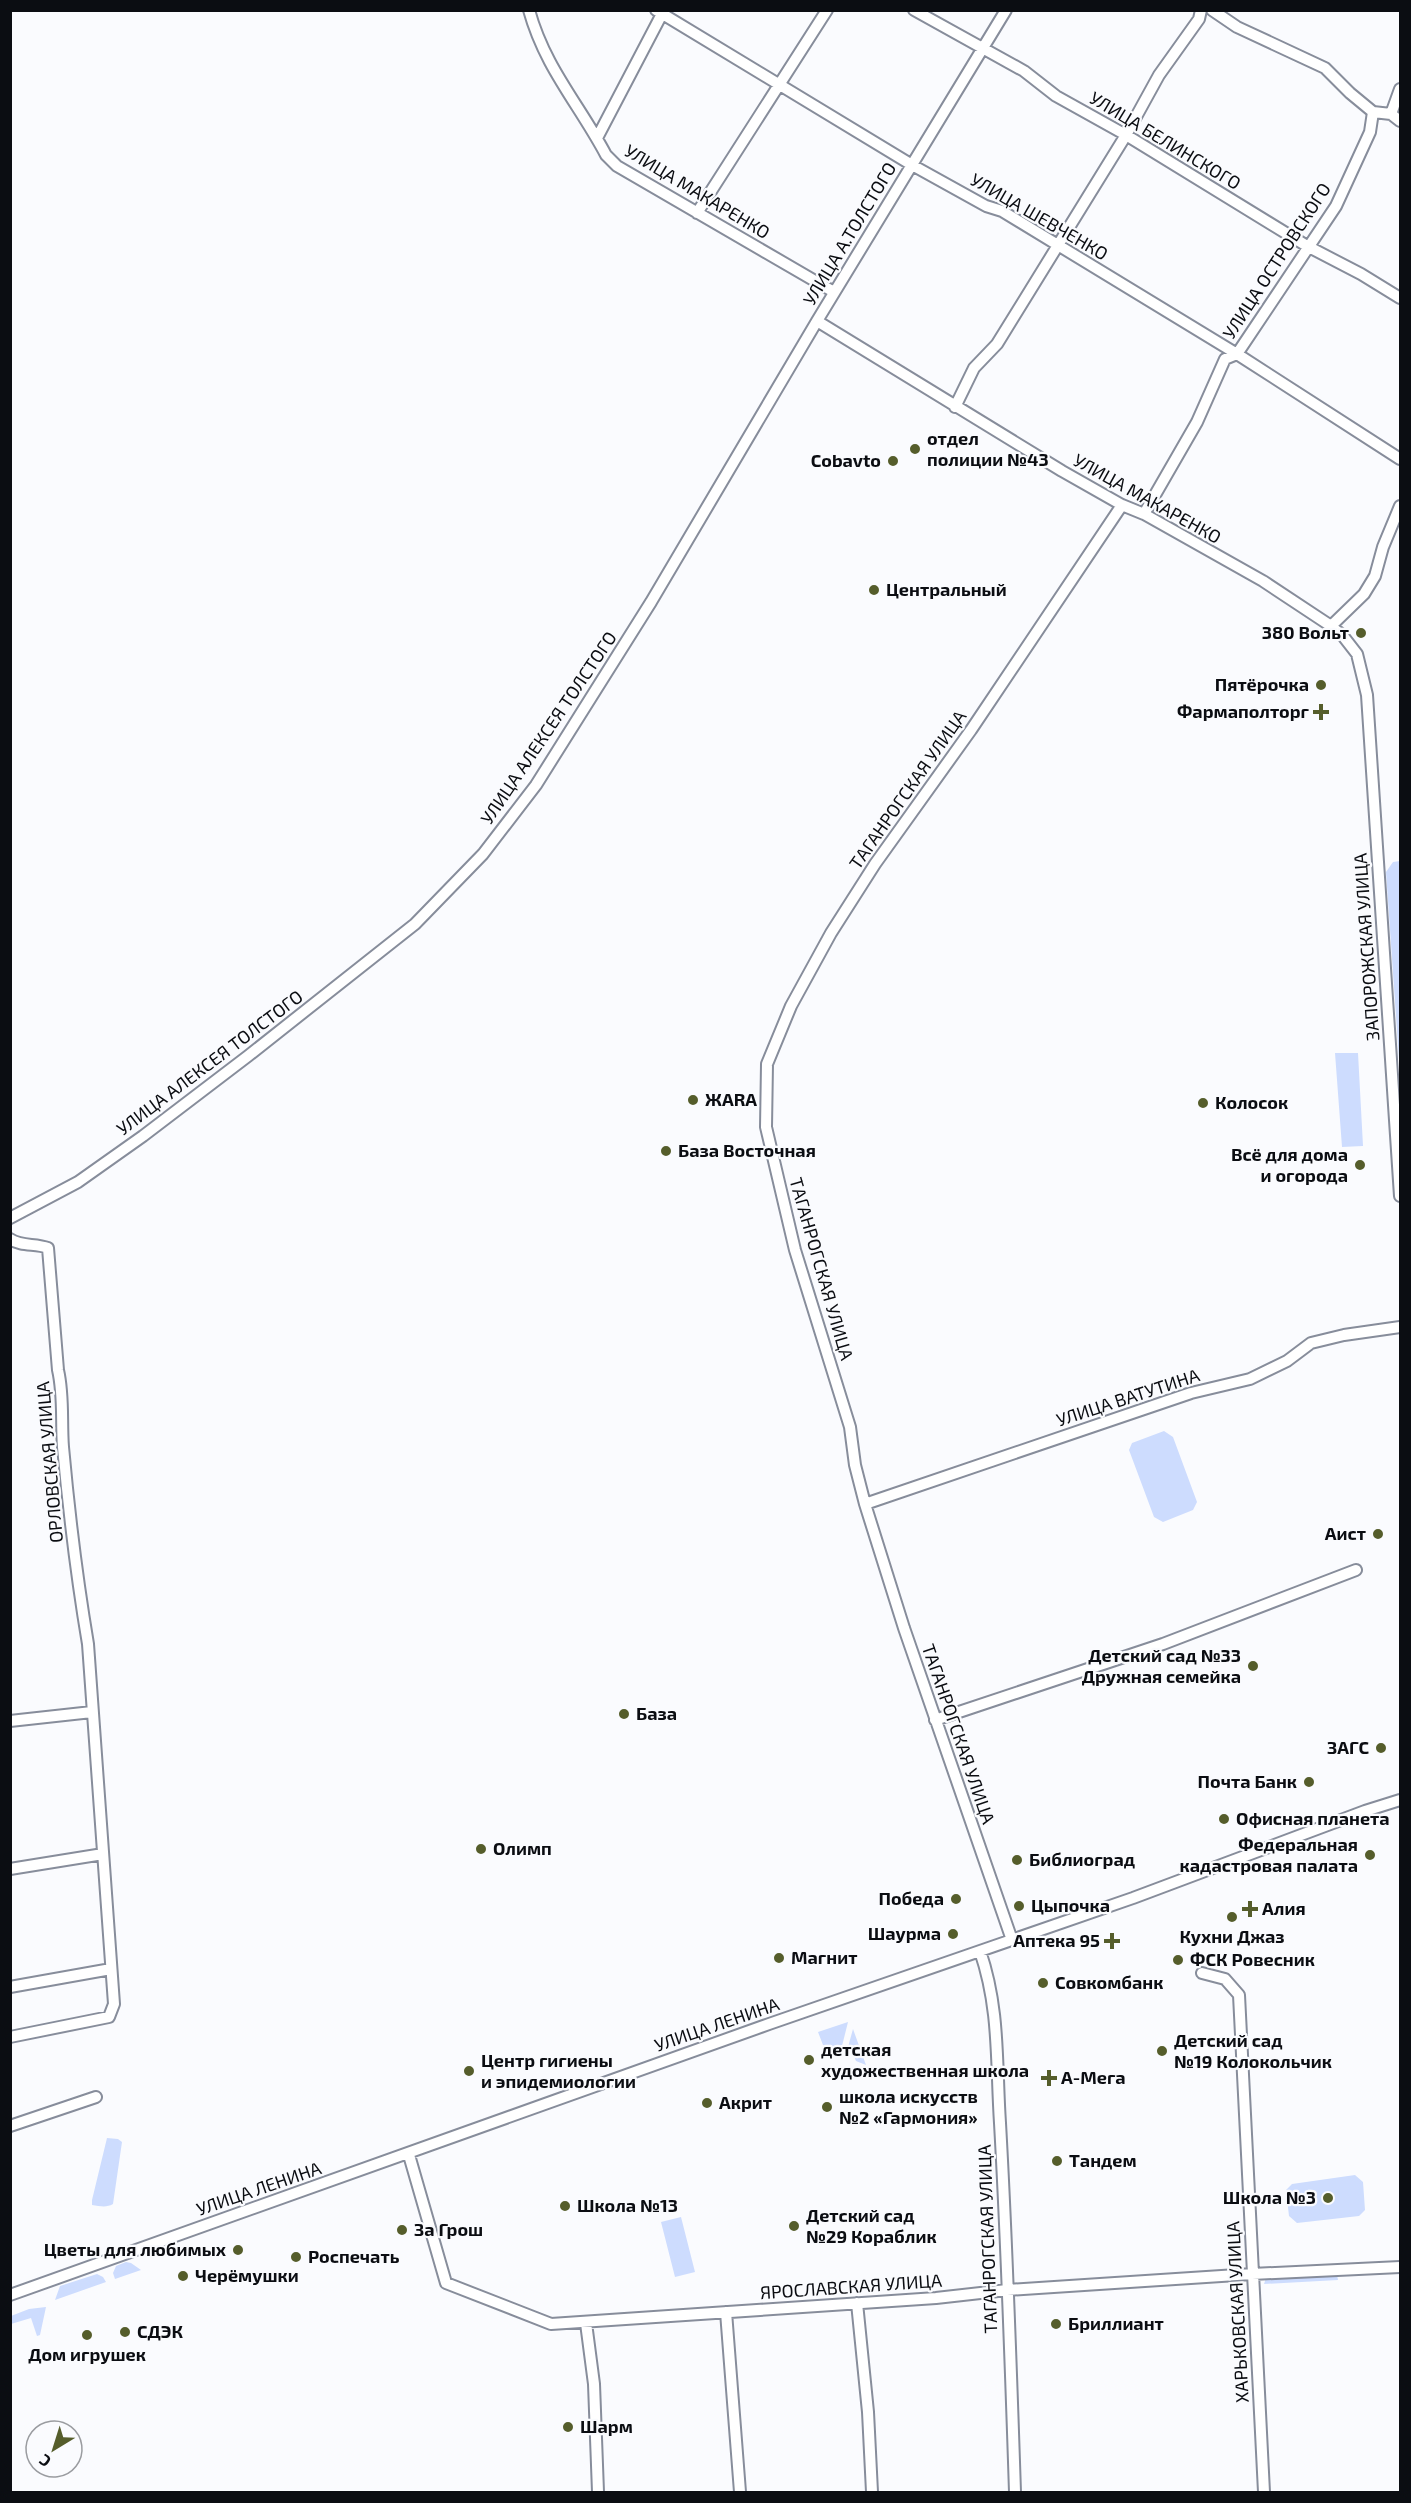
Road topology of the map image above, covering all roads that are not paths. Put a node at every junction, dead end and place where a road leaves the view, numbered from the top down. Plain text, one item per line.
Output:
1 (529, 10) edge
2 (826, 10) edge
3 (914, 10) edge
4 (1006, 10) edge
5 (1201, 10) edge
6 (1212, 10) edge
7 (661, 12) edge
8 (983, 50) junction
9 (780, 85) junction
10 (1401, 89) edge
11 (1373, 112) junction
12 (1391, 114) junction
13 (1401, 121) edge
14 (1126, 135) junction
15 (597, 138) junction
16 (912, 165) junction
17 (697, 213) junction
18 (1057, 245) junction
19 (1307, 246) junction
20 (834, 292) junction
21 (1401, 298) edge
22 (817, 321) junction
23 (1238, 354) junction
24 (955, 407) junction
25 (1401, 459) edge
26 (1122, 505) junction
27 (1401, 506) edge
28 (1144, 514) junction
29 (1331, 626) junction
30 (1367, 695) joint
31 (1399, 1152) edge
32 (1401, 1196) edge
33 (10, 1218) edge
34 (10, 1239) edge
35 (1401, 1327) edge
36 (865, 1504) junction
37 (1356, 1570) dead end
38 (92, 1712) junction
39 (935, 1720) junction
40 (10, 1722) edge
41 (1401, 1800) edge
42 (103, 1854) junction
43 (10, 1869) edge
44 (1012, 1940) junction
45 (980, 1951) junction
46 (111, 1969) junction
47 (1202, 1973) dead end
48 (10, 1987) edge
49 (10, 2037) edge
50 (96, 2097) dead end
51 (10, 2126) edge
52 (409, 2155) junction
53 (1401, 2267) edge
54 (1252, 2274) junction
55 (1007, 2290) junction
56 (10, 2295) edge
57 (857, 2303) junction
58 (726, 2312) junction
59 (586, 2323) junction
60 (598, 2493) edge
61 (740, 2493) edge
62 (872, 2493) edge
63 (1015, 2493) edge
64 (1264, 2493) edge

1 - 15 street, УЛИЦА МАКАРЕНКО
2 - 9 street
3 - 8 street, УЛИЦА БЕЛИНСКОГО
4 - 8 street
5 - 14 street
6 - 11 street
7 - 9 street, УЛИЦА ШЕВЧЕНКО
7 - 15 street
8 - 14 street, УЛИЦА БЕЛИНСКОГО
8 - 16 street
9 - 16 street, УЛИЦА ШЕВЧЕНКО
9 - 17 street
10 - 12 street
11 - 12 street
11 - 19 street, УЛИЦА ОСТРОВСКОГО
12 - 13 street
14 - 18 street
14 - 19 street, УЛИЦА БЕЛИНСКОГО
15 - 17 street, УЛИЦА МАКАРЕНКО
16 - 18 street, УЛИЦА ШЕВЧЕНКО
16 - 20 street, УЛИЦА А.ТОЛСТОГО
17 - 20 street, УЛИЦА МАКАРЕНКО
18 - 23 street, УЛИЦА ШЕВЧЕНКО
18 - 24 street
19 - 21 street, УЛИЦА БЕЛИНСКОГО
19 - 23 street, УЛИЦА ОСТРОВСКОГО
20 - 22 street, УЛИЦА А.ТОЛСТОГО
22 - 24 street, УЛИЦА МАКАРЕНКО
22 - 33 street, УЛИЦА АЛЕКСЕЯ ТОЛСТОГО
23 - 25 street, УЛИЦА ШЕВЧЕНКО
23 - 28 street, УЛИЦА ОСТРОВСКОГО
24 - 26 street, УЛИЦА МАКАРЕНКО
26 - 28 street, УЛИЦА МАКАРЕНКО
26 - 36 street, ТАГАНРОГСКАЯ УЛИЦА
27 - 29 street
28 - 29 street, УЛИЦА МАКАРЕНКО
29 - 30 street, УЛИЦА МАКАРЕНКО
30 - 31 street, ЗАПОРОЖСКАЯ УЛИЦА
31 - 32 street, ЗАПОРОЖСКАЯ УЛИЦА
34 - 38 street, ОРЛОВСКАЯ УЛИЦА
35 - 36 street, УЛИЦА ВАТУТИНА
36 - 39 street, ТАГАНРОГСКАЯ УЛИЦА
37 - 39 street
38 - 40 street
38 - 42 street, ОРЛОВСКАЯ УЛИЦА
39 - 44 street, ТАГАНРОГСКАЯ УЛИЦА
41 - 44 street, УЛИЦА ЛЕНИНА
42 - 43 street
42 - 46 street, ОРЛОВСКАЯ УЛИЦА
44 - 45 street, УЛИЦА ЛЕНИНА
45 - 52 street, УЛИЦА ЛЕНИНА
45 - 55 street, ТАГАНРОГСКАЯ УЛИЦА
46 - 48 street
46 - 49 street, ОРЛОВСКАЯ УЛИЦА
47 - 54 street, ХАРЬКОВСКАЯ УЛИЦА
50 - 51 street
52 - 56 street, УЛИЦА ЛЕНИНА
52 - 59 street, ЯРОСЛАВСКАЯ УЛИЦА
53 - 54 street, ЯРОСЛАВСКАЯ УЛИЦА
54 - 55 street, ЯРОСЛАВСКАЯ УЛИЦА
54 - 64 street, ХАРЬКОВСКАЯ УЛИЦА
55 - 57 street, ЯРОСЛАВСКАЯ УЛИЦА
55 - 63 street, ТАГАНРОГСКАЯ УЛИЦА
57 - 58 street, ЯРОСЛАВСКАЯ УЛИЦА
57 - 62 street
58 - 59 street, ЯРОСЛАВСКАЯ УЛИЦА
58 - 61 street
59 - 60 street

